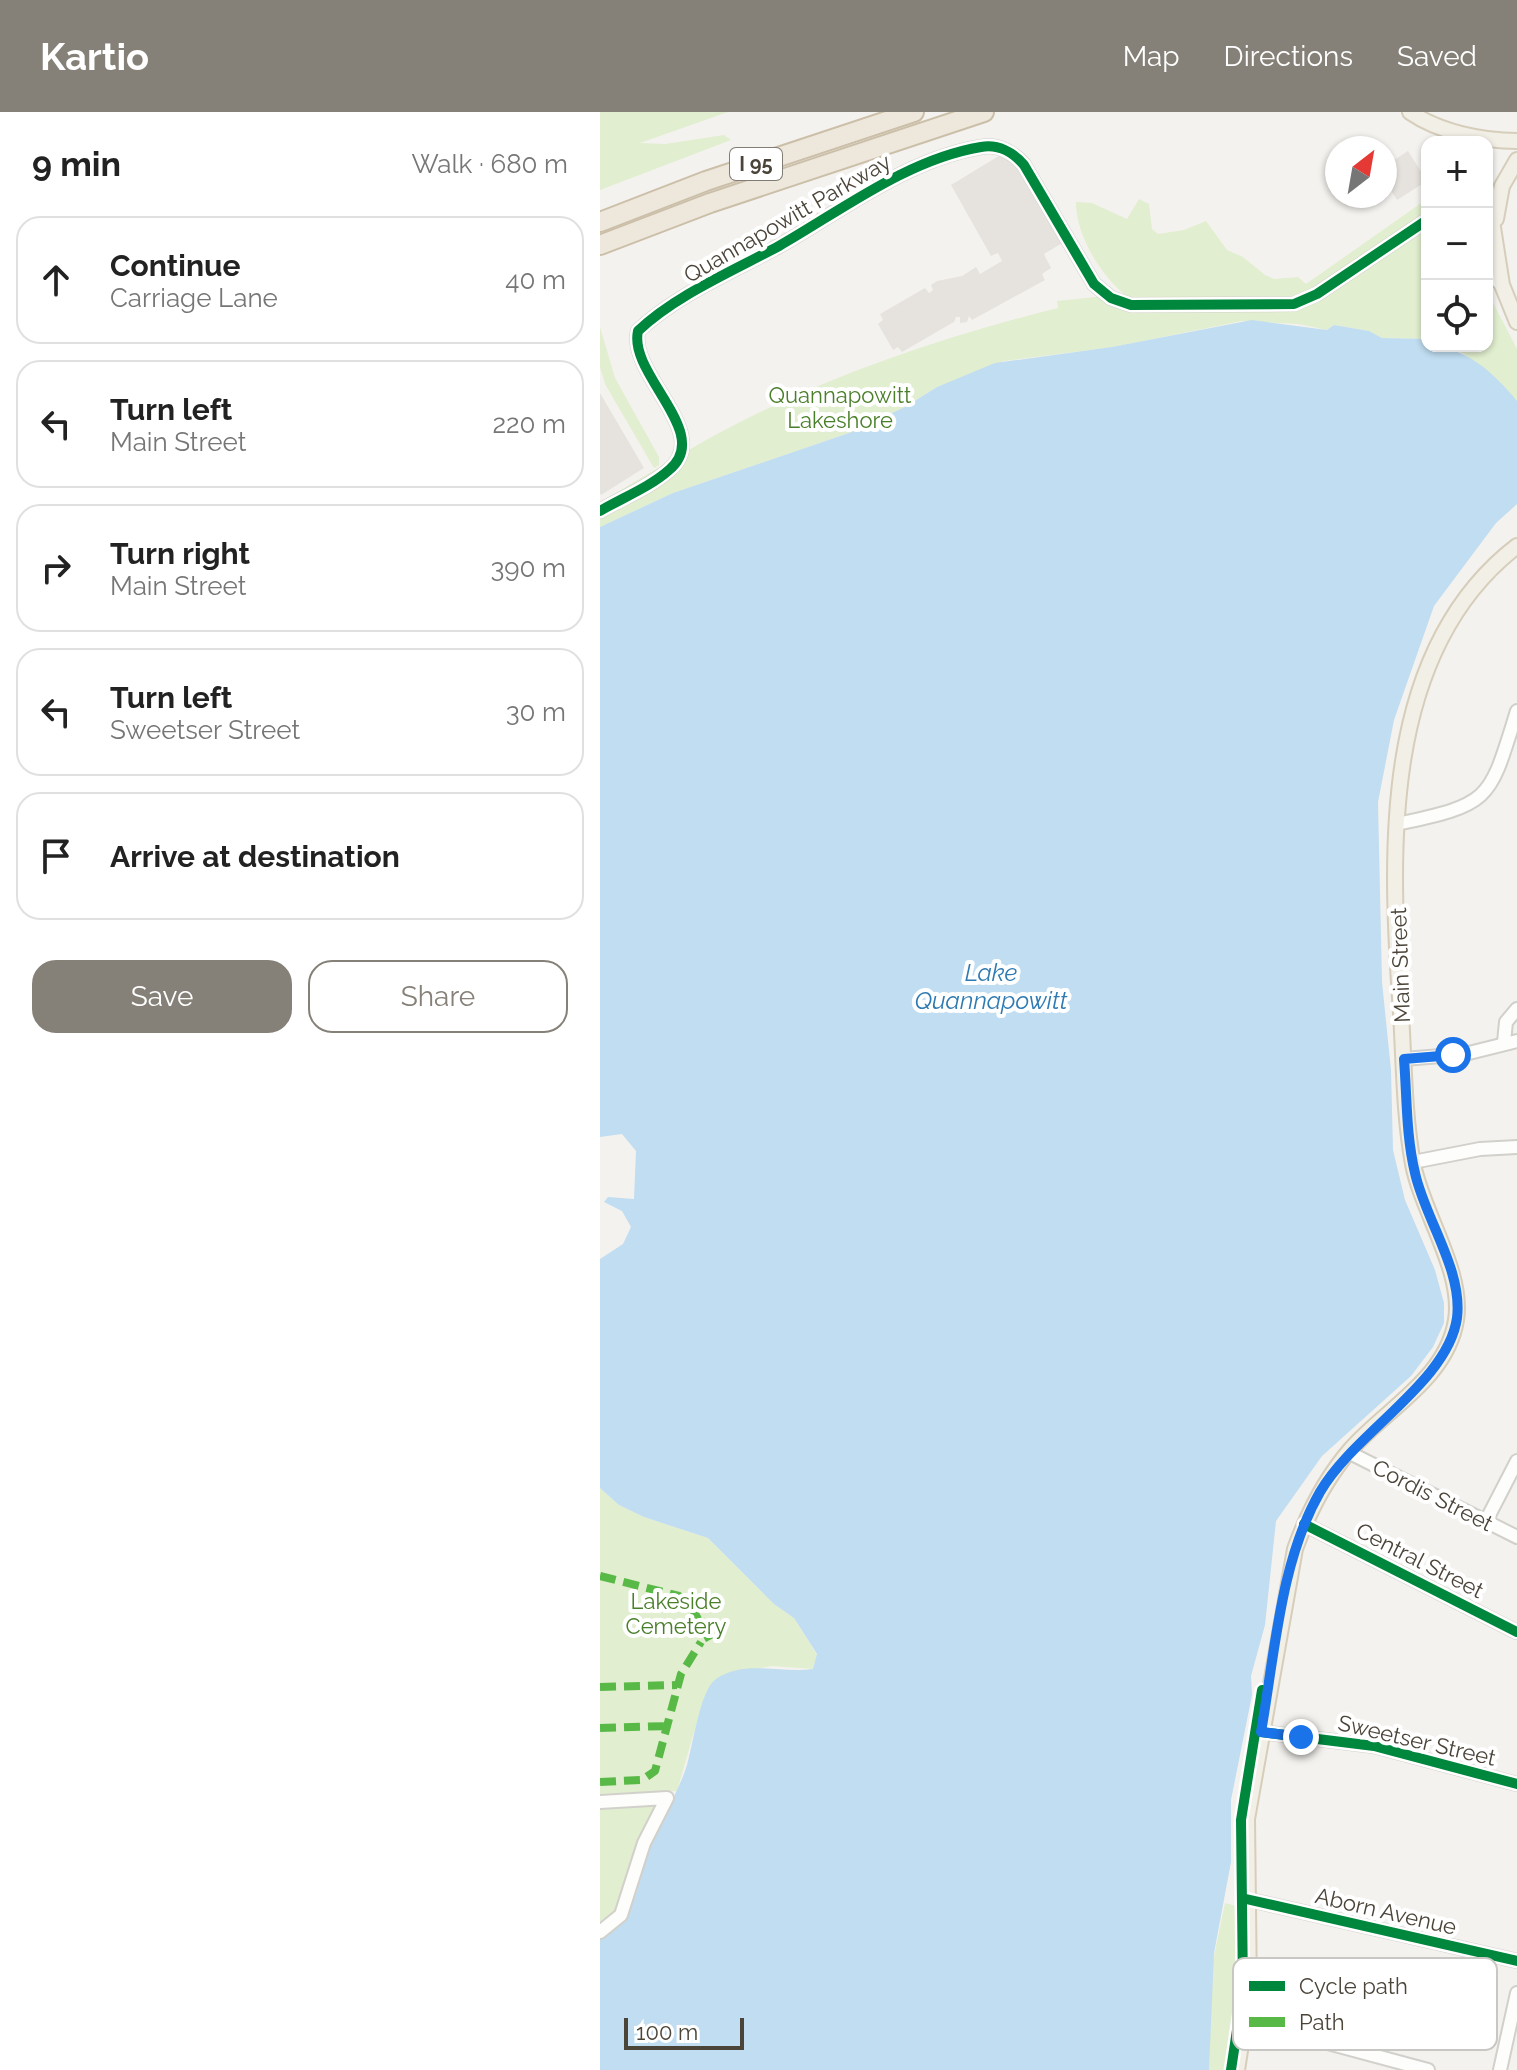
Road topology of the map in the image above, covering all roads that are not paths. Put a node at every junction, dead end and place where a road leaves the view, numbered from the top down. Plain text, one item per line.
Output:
1 (900, 112) edge
2 (914, 112) edge
3 (984, 112) edge
4 (1410, 112) edge
5 (1434, 126) junction
6 (866, 128) junction
7 (1449, 136) edge
8 (1517, 141) edge
9 (1517, 160) edge
10 (1488, 208) edge
11 (600, 222) edge
12 (1421, 224) edge
13 (1494, 240) junction
14 (600, 245) edge
15 (1493, 277) edge
16 (1502, 285) junction
17 (1517, 322) edge
18 (600, 511) edge
19 (1517, 546) edge
20 (1517, 711) edge
21 (1397, 824) junction
22 (1517, 1009) edge
23 (1510, 1042) edge
24 (1404, 1059) junction
25 (1517, 1147) edge
26 (1413, 1162) junction
27 (1348, 1452) junction
28 (1517, 1461) edge
29 (1486, 1521) junction
30 (1304, 1524) junction
31 (1517, 1537) edge
32 (1517, 1632) edge
33 (1261, 1732) junction
34 (1517, 1784) edge
35 (600, 1802) edge
36 (1246, 1899) junction
37 (600, 1932) edge
38 (1248, 1958) edge
39 (1517, 1961) edge
40 (1517, 1993) edge
41 (1241, 2050) edge
42 (1354, 2050) edge
43 (1237, 2070) edge
44 (1428, 2070) edge
45 (1500, 2070) edge

1 - 6 highway
2 - 6 highway, I 95
3 - 14 highway, I 95
4 - 5 main road
5 - 7 main road
5 - 8 main road
6 - 11 highway, I 95
9 - 13 main road
10 - 13 main road
12 - 18 street, Quannapowitt Parkway
13 - 16 main road
15 - 16 street
16 - 17 main road
19 - 21 main road, Main Street
20 - 21 street
21 - 24 main road, Main Street
22 - 23 street
23 - 24 street
24 - 26 main road, Main Street
25 - 26 street
26 - 27 main road, Main Street
27 - 29 street, Cordis Street
27 - 30 main road, Main Street
28 - 29 street
29 - 31 street, Cordis Street
30 - 32 street, Central Street
30 - 33 main road, Main Street
33 - 34 street, Sweetser Street
33 - 36 main road, Main Street
35 - 37 street
36 - 38 main road, Main Street
36 - 39 street, Aborn Avenue
40 - 45 street
41 - 43 main road, Main Street
42 - 44 street

